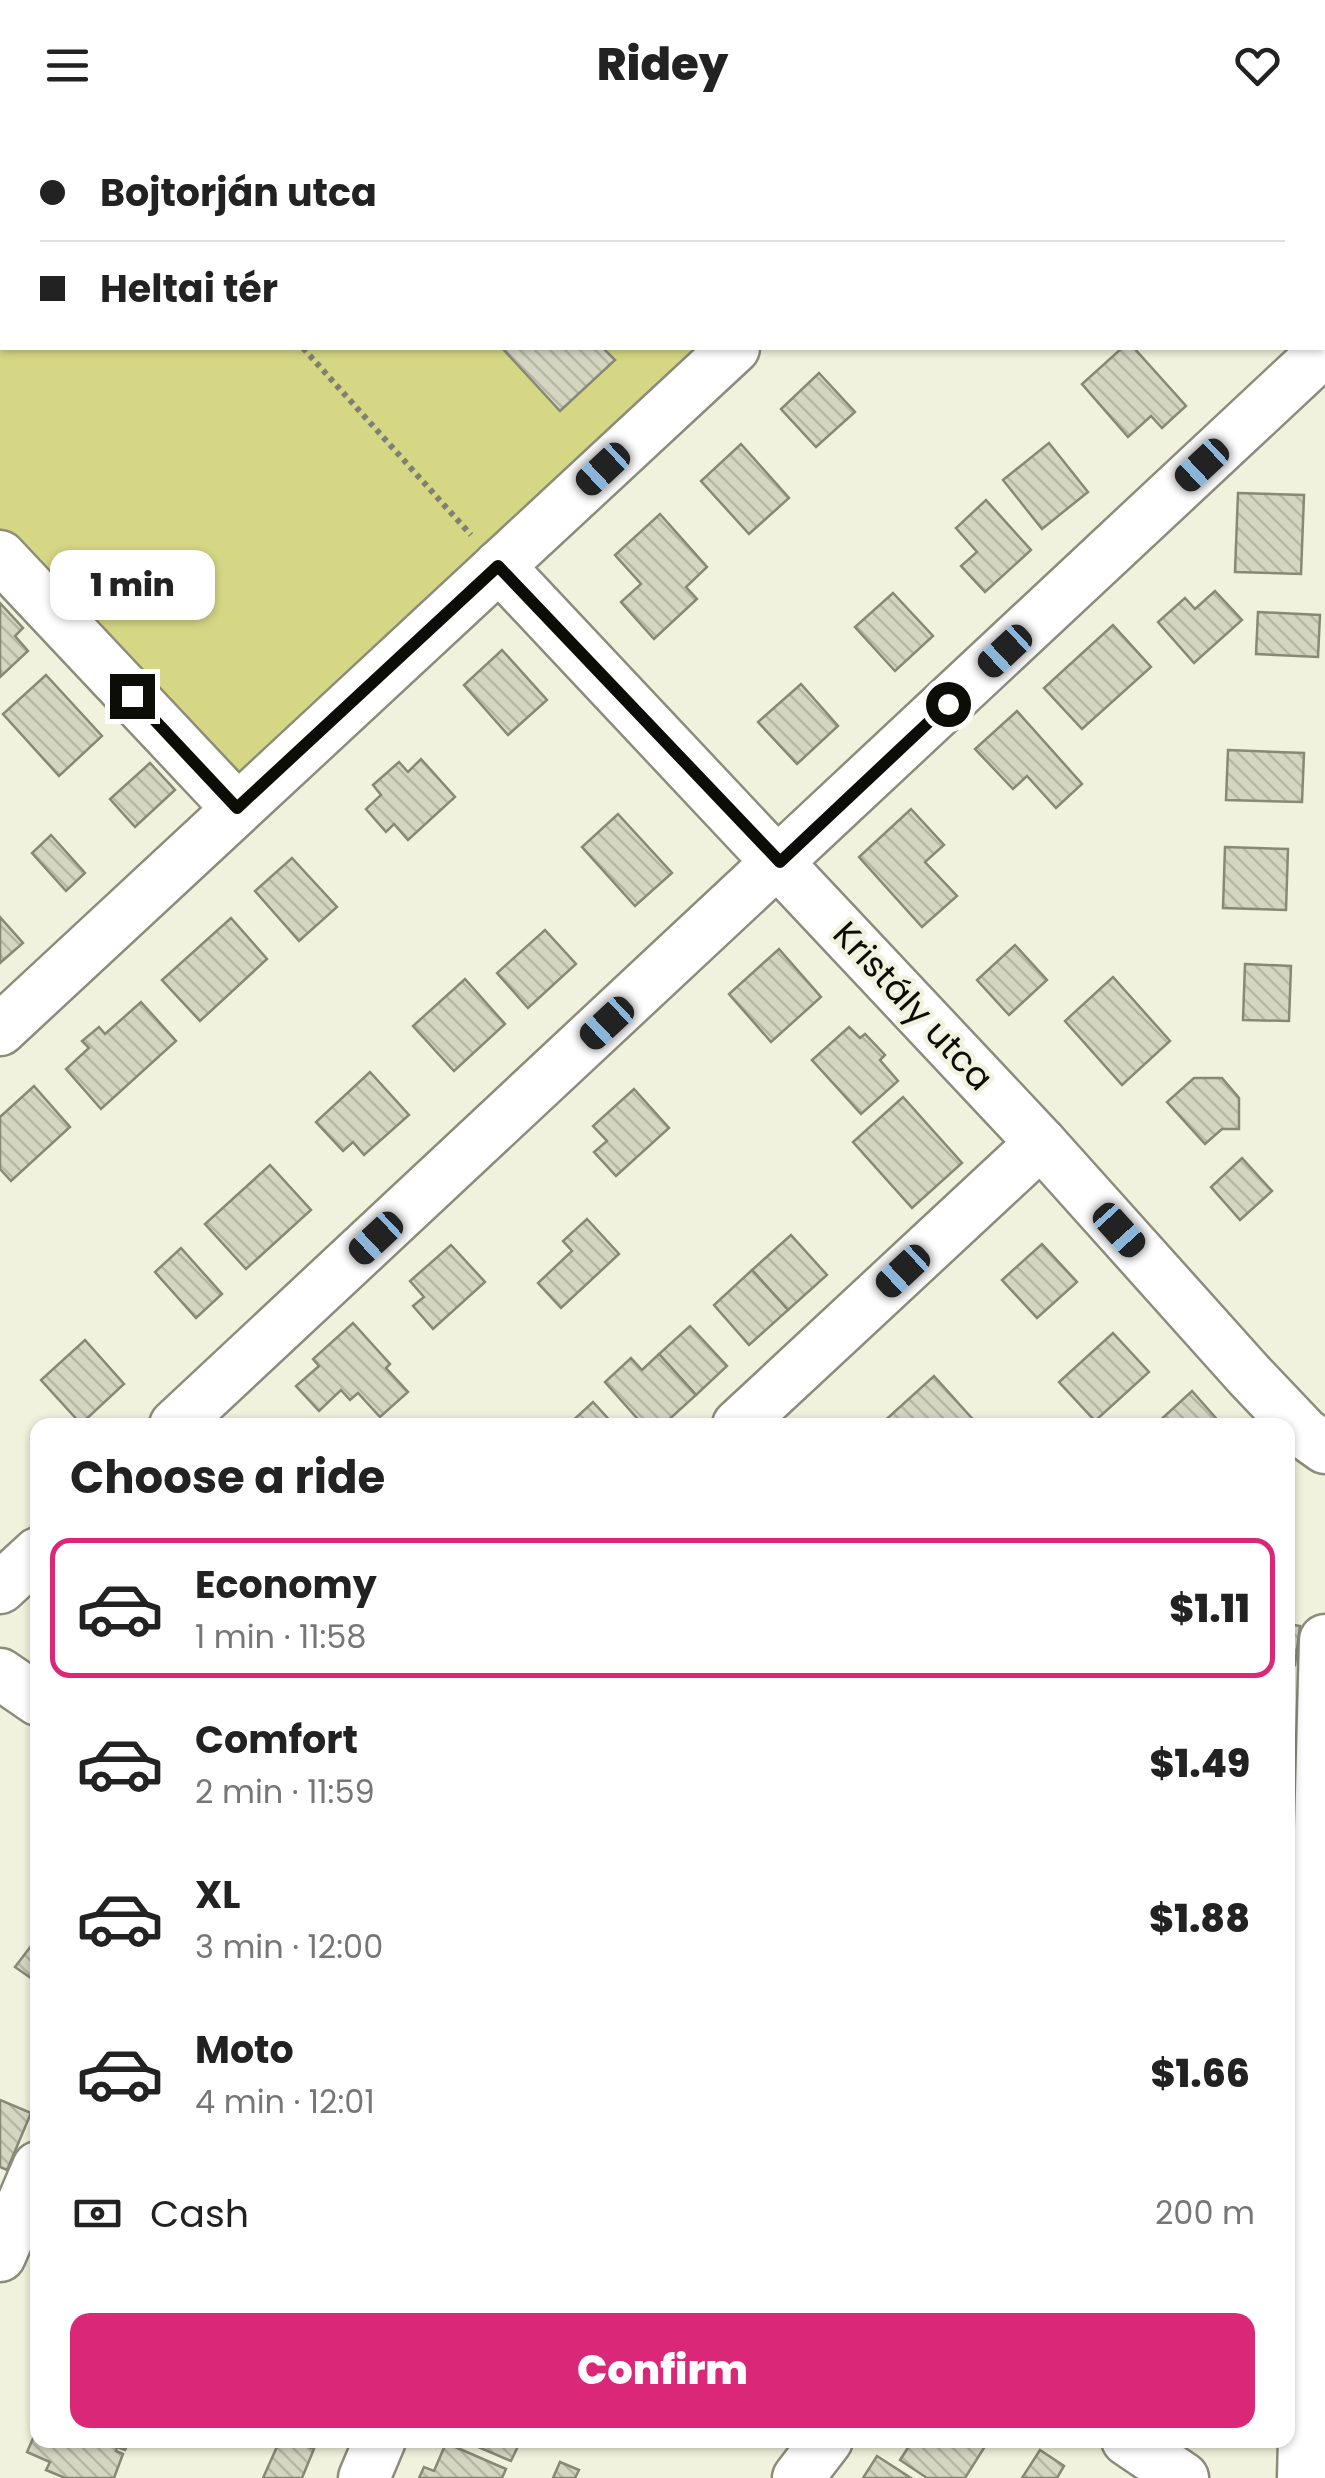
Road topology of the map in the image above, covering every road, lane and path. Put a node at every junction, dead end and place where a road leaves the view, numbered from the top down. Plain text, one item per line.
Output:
1 (304, 350) edge
2 (732, 350) edge
3 (1325, 350) edge
4 (0, 556) edge
5 (498, 566) junction
6 (237, 808) junction
7 (780, 862) junction
8 (0, 1030) edge
9 (1041, 1142) junction
10 (183, 1418) edge
11 (745, 1418) edge
12 (1283, 1418) edge
13 (30, 1560) edge
14 (0, 1588) edge
15 (1325, 1640) edge
16 (0, 1674) edge
17 (30, 1695) edge
18 (30, 2185) edge
19 (0, 2256) edge
20 (377, 2448) edge
21 (821, 2448) edge
22 (1139, 2448) edge
23 (364, 2478) edge
24 (798, 2478) edge
25 (1183, 2478) edge
26 (1303, 2478) edge

1 - 5 path
2 - 5 street
3 - 7 street
4 - 6 street
5 - 6 street
5 - 7 street, Kristály utca
6 - 8 street
7 - 9 street, Kristály utca
7 - 10 street
9 - 11 street
9 - 12 street, Kristály utca
13 - 14 street
15 - 26 street
16 - 17 street
18 - 19 street
20 - 23 street
21 - 24 street
22 - 25 street

